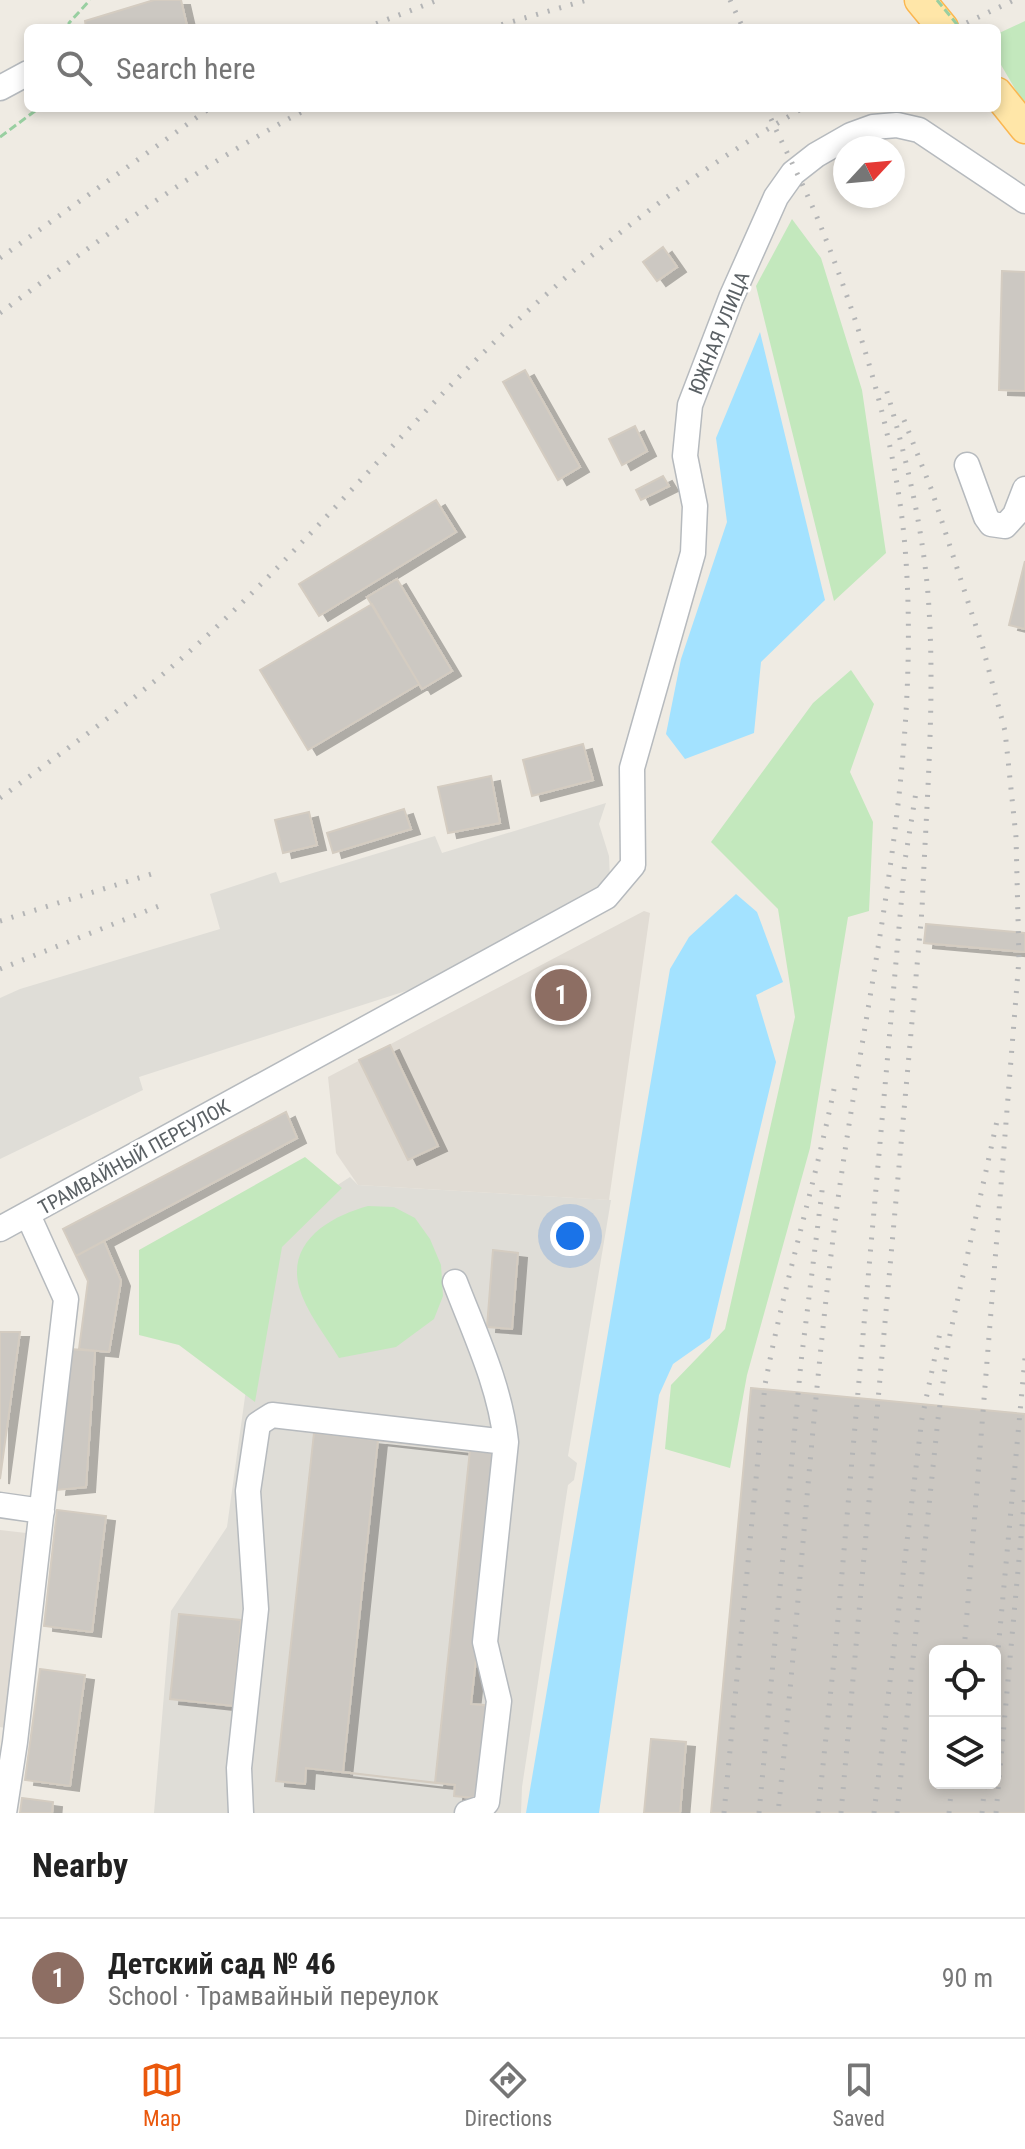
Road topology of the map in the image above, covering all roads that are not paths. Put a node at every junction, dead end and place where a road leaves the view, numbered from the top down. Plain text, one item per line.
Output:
1 (920, 0) edge
2 (940, 24) edge
3 (24, 75) edge
4 (0, 88) edge
5 (1025, 201) edge
6 (967, 465) dead end
7 (1025, 489) edge
8 (606, 897) joint
9 (28, 1215) junction
10 (0, 1229) edge
11 (455, 1282) dead end
12 (506, 1442) junction
13 (0, 1505) edge
14 (42, 1511) junction
15 (8, 1741) edge
16 (4, 1813) edge
17 (241, 1813) edge
18 (467, 1813) edge

1 - 2 main road
3 - 4 street
5 - 8 street, ЮЖНАЯ УЛИЦА
6 - 7 street
8 - 9 street, ТРАМВАЙНЫЙ ПЕРЕУЛОК
9 - 10 street
9 - 14 street, ТРАМВАЙНЫЙ ПЕРЕУЛОК
11 - 12 street
12 - 17 street
12 - 18 street
13 - 14 street
14 - 15 street, ТРАМВАЙНЫЙ ПЕРЕУЛОК
15 - 16 street, ТРАМВАЙНЫЙ ПЕРЕУЛОК

